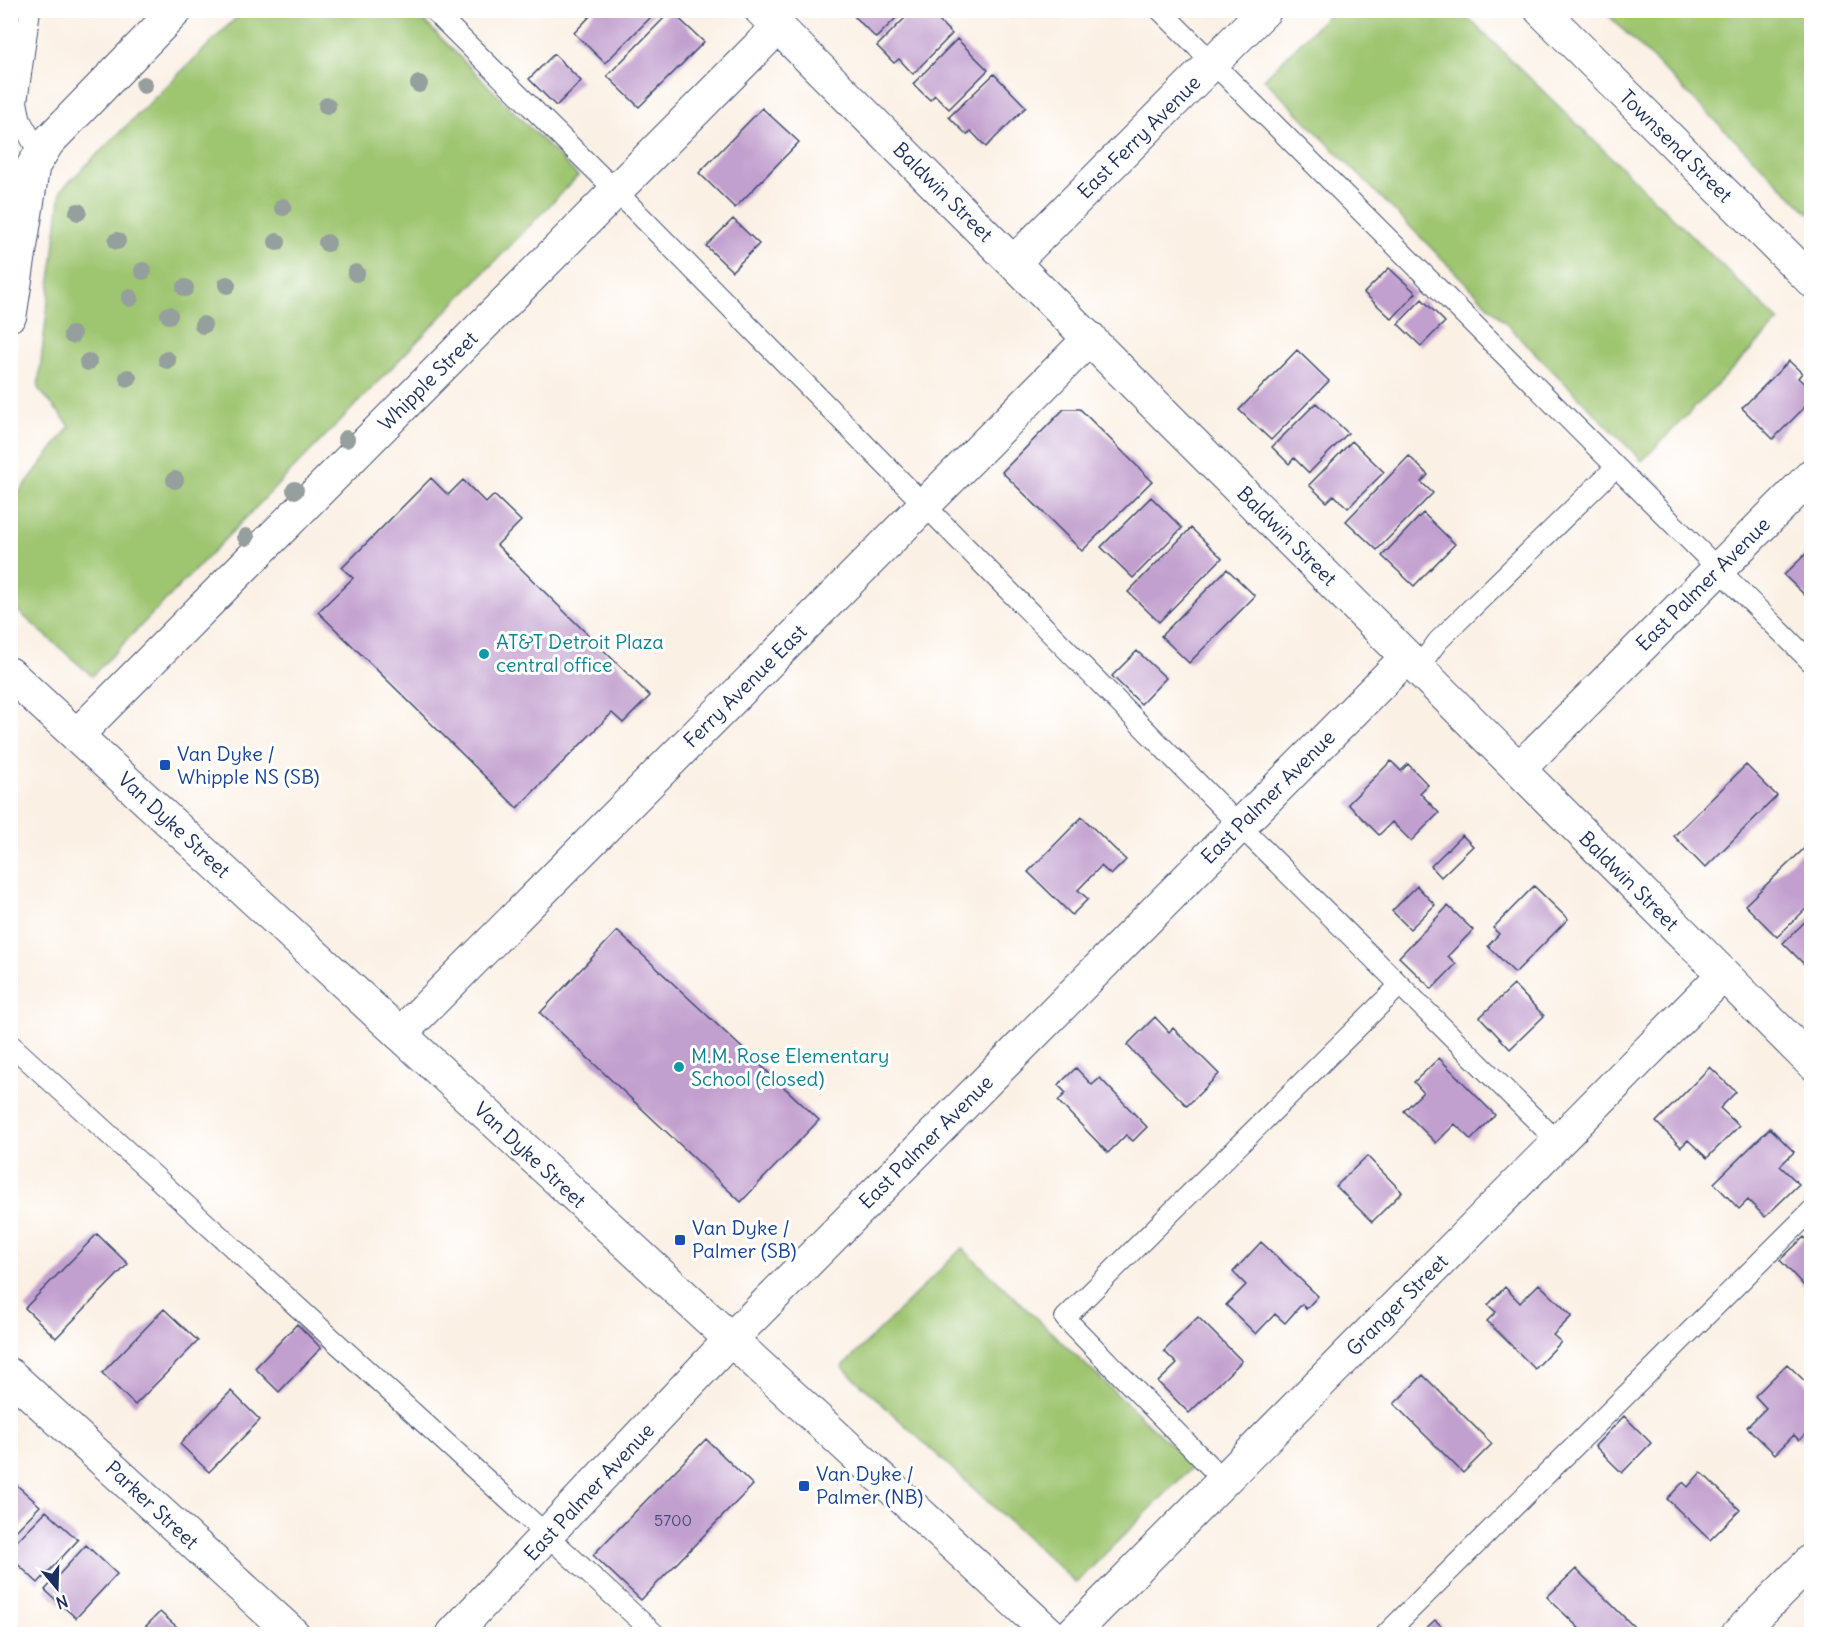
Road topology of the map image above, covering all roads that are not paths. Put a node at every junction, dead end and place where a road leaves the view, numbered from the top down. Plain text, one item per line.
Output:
1 (30, 10) edge
2 (176, 10) edge
3 (433, 10) edge
4 (1160, 10) edge
5 (1265, 10) edge
6 (1541, 10) edge
7 (769, 19) edge
8 (1214, 62) junction
9 (40, 155) junction
10 (616, 191) junction
11 (1014, 262) junction
12 (1812, 282) edge
13 (10, 315) edge
14 (1090, 338) junction
15 (1616, 467) junction
16 (1812, 475) edge
17 (925, 504) junction
18 (1717, 569) junction
19 (1412, 662) junction
20 (1812, 663) edge
21 (10, 674) edge
22 (77, 735) junction
23 (1519, 769) junction
24 (1240, 826) junction
25 (1723, 975) junction
26 (1400, 985) junction
27 (400, 1034) junction
28 (10, 1044) edge
29 (1812, 1063) edge
30 (1558, 1142) junction
31 (1812, 1210) edge
32 (731, 1339) junction
33 (10, 1375) edge
34 (1224, 1481) junction
35 (547, 1536) junction
36 (1812, 1560) edge
37 (293, 1635) edge
38 (453, 1635) edge
39 (655, 1635) edge
40 (1050, 1635) edge
41 (1072, 1635) edge
42 (1386, 1635) edge
43 (1738, 1635) edge

1 - 9 lane
2 - 9 street
3 - 10 lane
4 - 8 lane
5 - 8 street, East Ferry Avenue
6 - 12 street, Townsend Street
7 - 10 street, Whipple Street
7 - 11 street, Baldwin Street
8 - 11 street, East Ferry Avenue
8 - 15 lane
9 - 13 street
10 - 17 lane
10 - 22 street, Whipple Street
11 - 14 street, Baldwin Street
14 - 17 street, Ferry Avenue East
14 - 19 street, Baldwin Street
15 - 18 lane
15 - 19 lane
16 - 18 street, East Palmer Avenue
17 - 24 lane
17 - 27 street, Ferry Avenue East
18 - 20 lane
18 - 23 street, East Palmer Avenue
19 - 23 street, Baldwin Street
19 - 24 street, East Palmer Avenue
21 - 22 street, Van Dyke Street
22 - 27 street, Van Dyke Street
23 - 25 street, Baldwin Street
24 - 26 lane
24 - 32 street, East Palmer Avenue
25 - 29 street, Baldwin Street
25 - 30 street, Granger Street
26 - 30 lane
26 - 34 lane
27 - 32 street, Van Dyke Street
28 - 35 lane
30 - 34 street, Granger Street
31 - 42 lane
32 - 35 street, East Palmer Avenue
32 - 40 street, Van Dyke Street
33 - 37 street, Parker Street
34 - 41 street, Granger Street
35 - 38 street, East Palmer Avenue
35 - 39 lane
36 - 43 street

